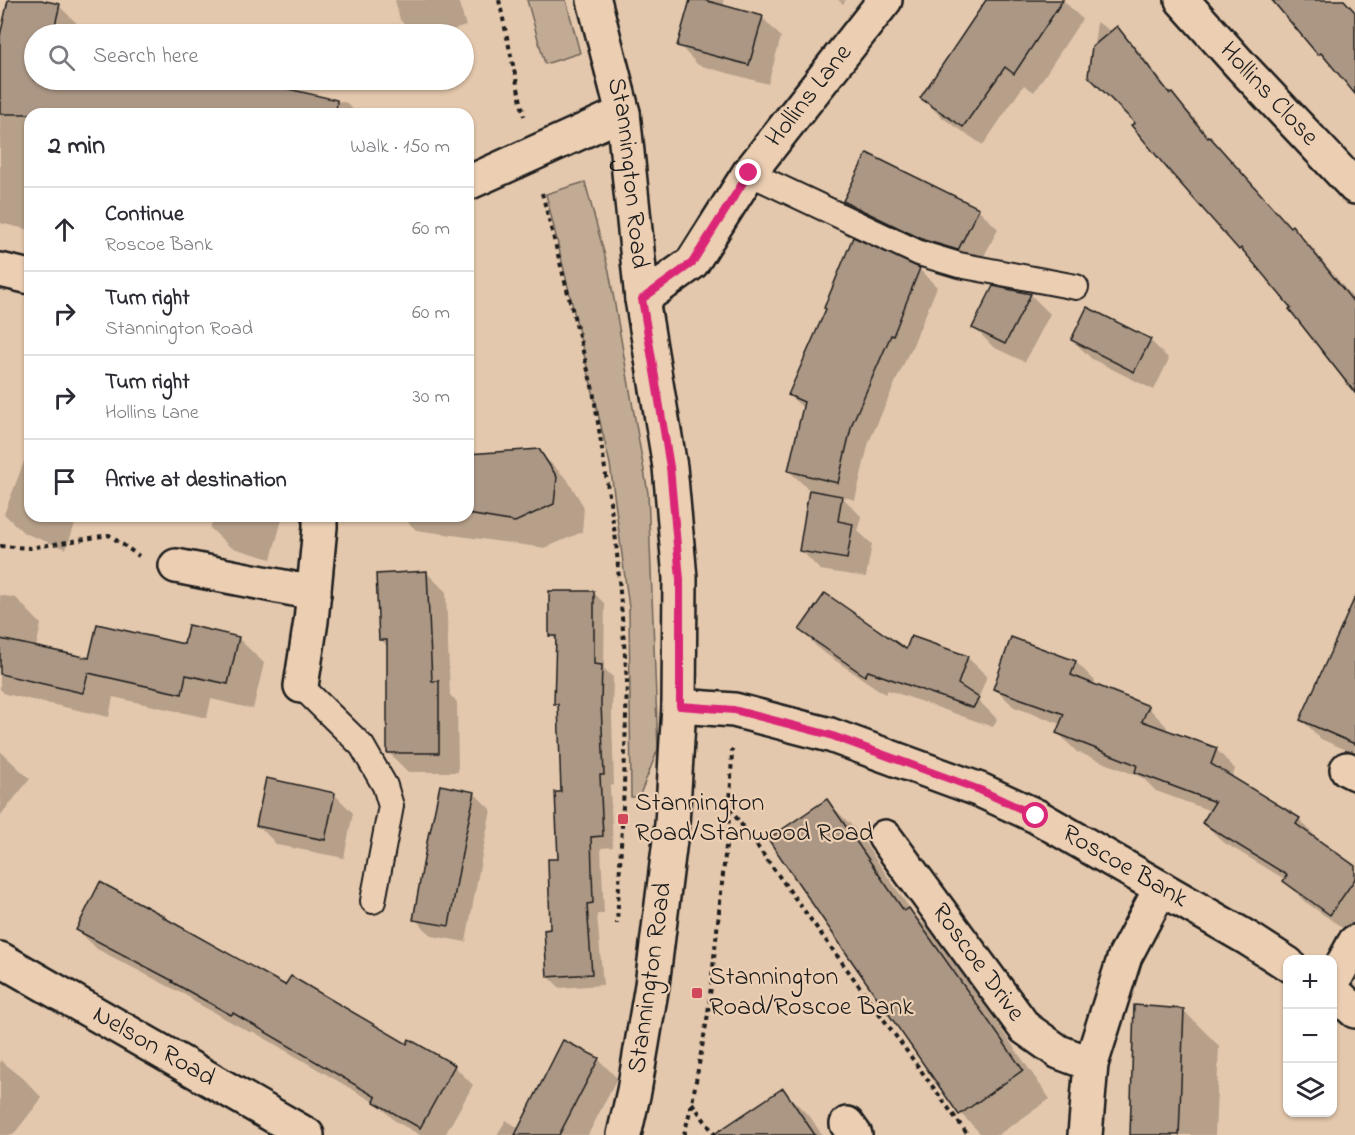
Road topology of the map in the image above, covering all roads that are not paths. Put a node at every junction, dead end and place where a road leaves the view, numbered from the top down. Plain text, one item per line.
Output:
1 (594, 0) edge
2 (885, 0) edge
3 (1182, 0) edge
4 (623, 113) junction
5 (749, 173) junction
6 (474, 180) edge
7 (1355, 187) edge
8 (0, 270) edge
9 (24, 276) edge
10 (1076, 287) dead end
11 (642, 299) junction
12 (320, 522) edge
13 (176, 566) road end
14 (314, 592) junction
15 (301, 686) joint
16 (680, 706) junction
17 (885, 837) dead end
18 (1161, 888) junction
19 (373, 901) dead end
20 (1355, 942) edge
21 (0, 959) edge
22 (1283, 961) edge
23 (1337, 975) edge
24 (1337, 995) edge
25 (1355, 1011) edge
26 (1091, 1064) junction
27 (307, 1135) edge
28 (624, 1135) edge
29 (1085, 1135) edge

1 - 4 street, Stannington Road
2 - 5 street, Hollins Lane
3 - 7 street, Hollins Close
4 - 6 street
4 - 11 street, Stannington Road
5 - 10 lane
5 - 11 street, Hollins Lane
8 - 9 street
11 - 16 street, Stannington Road
12 - 14 street
13 - 14 street
14 - 15 street
15 - 19 lane
16 - 18 street, Roscoe Bank
16 - 28 street, Stannington Road
17 - 26 street, Roscoe Drive
18 - 22 street, Roscoe Bank
18 - 26 street
20 - 23 street
21 - 27 street, Nelson Road
24 - 25 street
26 - 29 street

